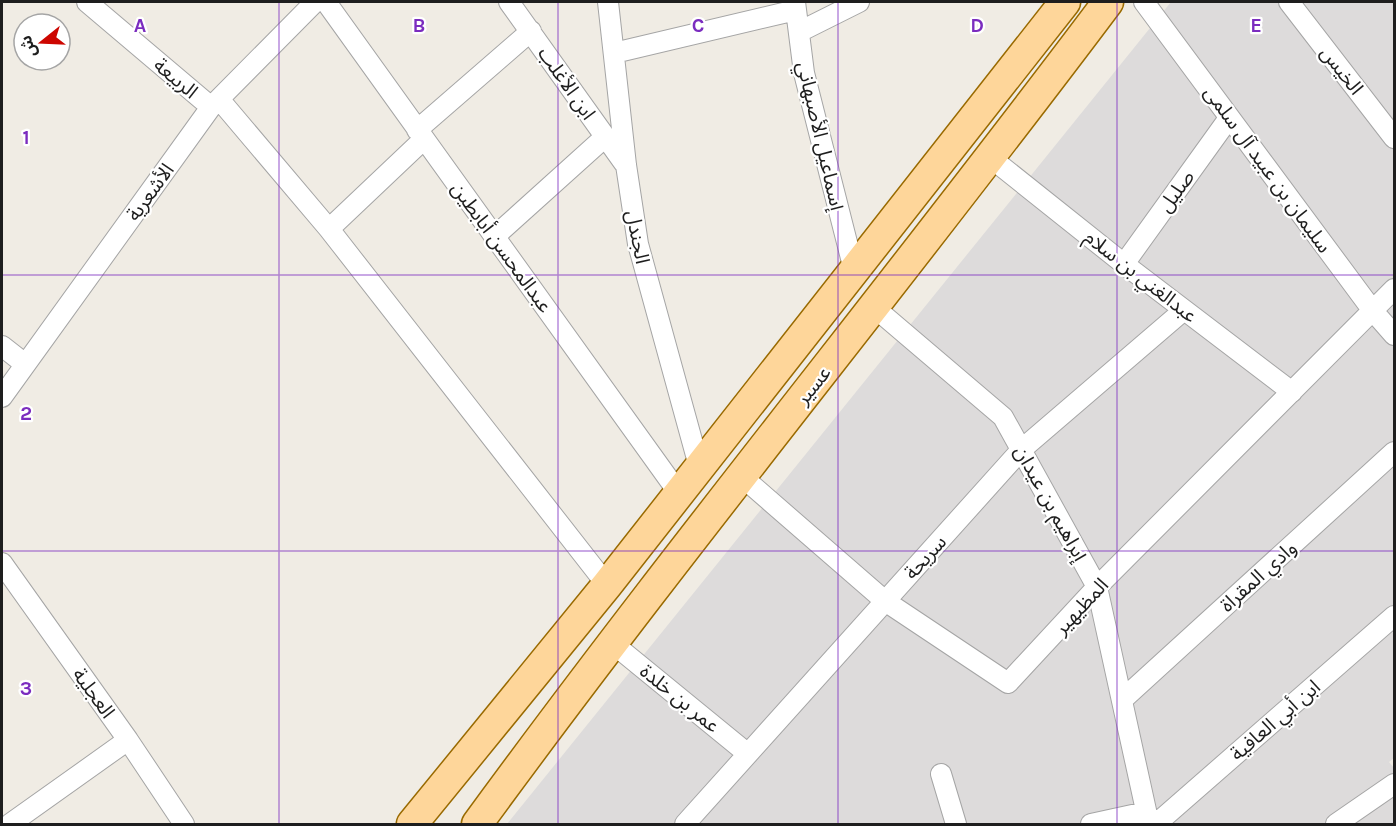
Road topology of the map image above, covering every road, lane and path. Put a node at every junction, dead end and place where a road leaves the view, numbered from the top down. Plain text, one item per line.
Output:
1 (87, 2) edge
2 (315, 2) edge
3 (326, 2) edge
4 (509, 2) edge
5 (608, 2) edge
6 (859, 2) edge
7 (1065, 2) edge
8 (1108, 2) edge
9 (1144, 2) edge
10 (1289, 2) edge
11 (796, 6) edge
12 (531, 31) junction
13 (799, 32) junction
14 (614, 53) junction
15 (215, 103) junction
16 (1229, 118) junction
17 (421, 134) junction
18 (605, 137) junction
19 (1395, 138) edge
20 (991, 158) junction
21 (626, 165) junction
22 (329, 230) junction
23 (494, 237) junction
24 (1124, 264) junction
25 (854, 270) junction
26 (1395, 289) edge
27 (874, 308) junction
28 (1184, 310) junction
29 (1372, 311) junction
30 (1395, 335) edge
31 (2, 346) edge
32 (25, 364) junction
33 (1292, 392) junction
34 (2, 397) edge
35 (1021, 450) junction
36 (1395, 452) edge
37 (699, 466) junction
38 (740, 475) junction
39 (678, 492) junction
40 (4, 571) edge
41 (607, 585) junction
42 (1097, 587) junction
43 (885, 601) junction
44 (1395, 616) edge
45 (611, 642) junction
46 (1122, 700) junction
47 (128, 740) junction
48 (748, 754) junction
49 (518, 769) junction
50 (941, 774) dead end
51 (1395, 784) edge
52 (1150, 820) edge
53 (10, 825) edge
54 (184, 825) edge
55 (412, 825) edge
56 (466, 825) edge
57 (477, 825) edge
58 (685, 825) edge
59 (956, 825) edge
60 (1091, 825) edge
61 (1336, 825) edge

1 - 15 street, الربيعة
2 - 15 street, الأشعرية
3 - 17 street, عبدالمحسن أبابطين
4 - 12 street, ابن الأغلب
5 - 14 street, الجندل
6 - 13 street
7 - 25 main road
8 - 20 main road, عسير
9 - 16 street, سليمان بن عبيد آل سلمى
10 - 19 street, الخيس
11 - 13 street, إسماعيل الأصبهاني
11 - 14 street
12 - 17 street
12 - 18 street, ابن الأغلب
13 - 25 street, إسماعيل الأصبهاني
14 - 21 street, الجندل
15 - 22 street, الربيعة
15 - 32 street, الأشعرية
16 - 24 street, صليل
16 - 29 street, سليمان بن عبيد آل سلمى
17 - 22 street
17 - 23 street, عبدالمحسن أبابطين
18 - 21 street, ابن الأغلب
18 - 23 street
20 - 24 street, عبدالغني بن سلام
20 - 27 main road, عسير
21 - 37 street, الجندل
22 - 41 street, الربيعة
23 - 39 street, عبدالمحسن أبابطين
24 - 28 street, عبدالغني بن سلام
25 - 37 main road
26 - 29 street, المظيهير
27 - 35 street, إبراهيم بن عيدان
27 - 38 main road, عسير
28 - 33 street, عبدالغني بن سلام
28 - 35 street, سريحة
29 - 30 street, سليمان بن عبيد آل سلمى
29 - 33 street, المظيهير
31 - 32 street
32 - 34 street, الأشعرية
33 - 42 street, المظيهير
35 - 42 street, إبراهيم بن عيدان
35 - 43 street, سريحة
36 - 46 street, وادي المقراة
37 - 39 main road
38 - 43 street, المظيهير
38 - 45 main road, عسير
39 - 41 main road
40 - 47 street, العجلية
41 - 55 main road
42 - 43 street, المظيهير
42 - 46 street, إبراهيم بن عيدان
43 - 48 street, سريحة
44 - 52 street, ابن أبي العافية
45 - 48 street, عمر بن خلدة
45 - 49 main road, عسير
46 - 52 street, إبراهيم بن عيدان
47 - 53 street
47 - 54 street, العجلية
48 - 58 street, سريحة
49 - 56 main road
49 - 57 main road
50 - 59 street
51 - 61 street
52 - 60 street, ابن أبي العافية

